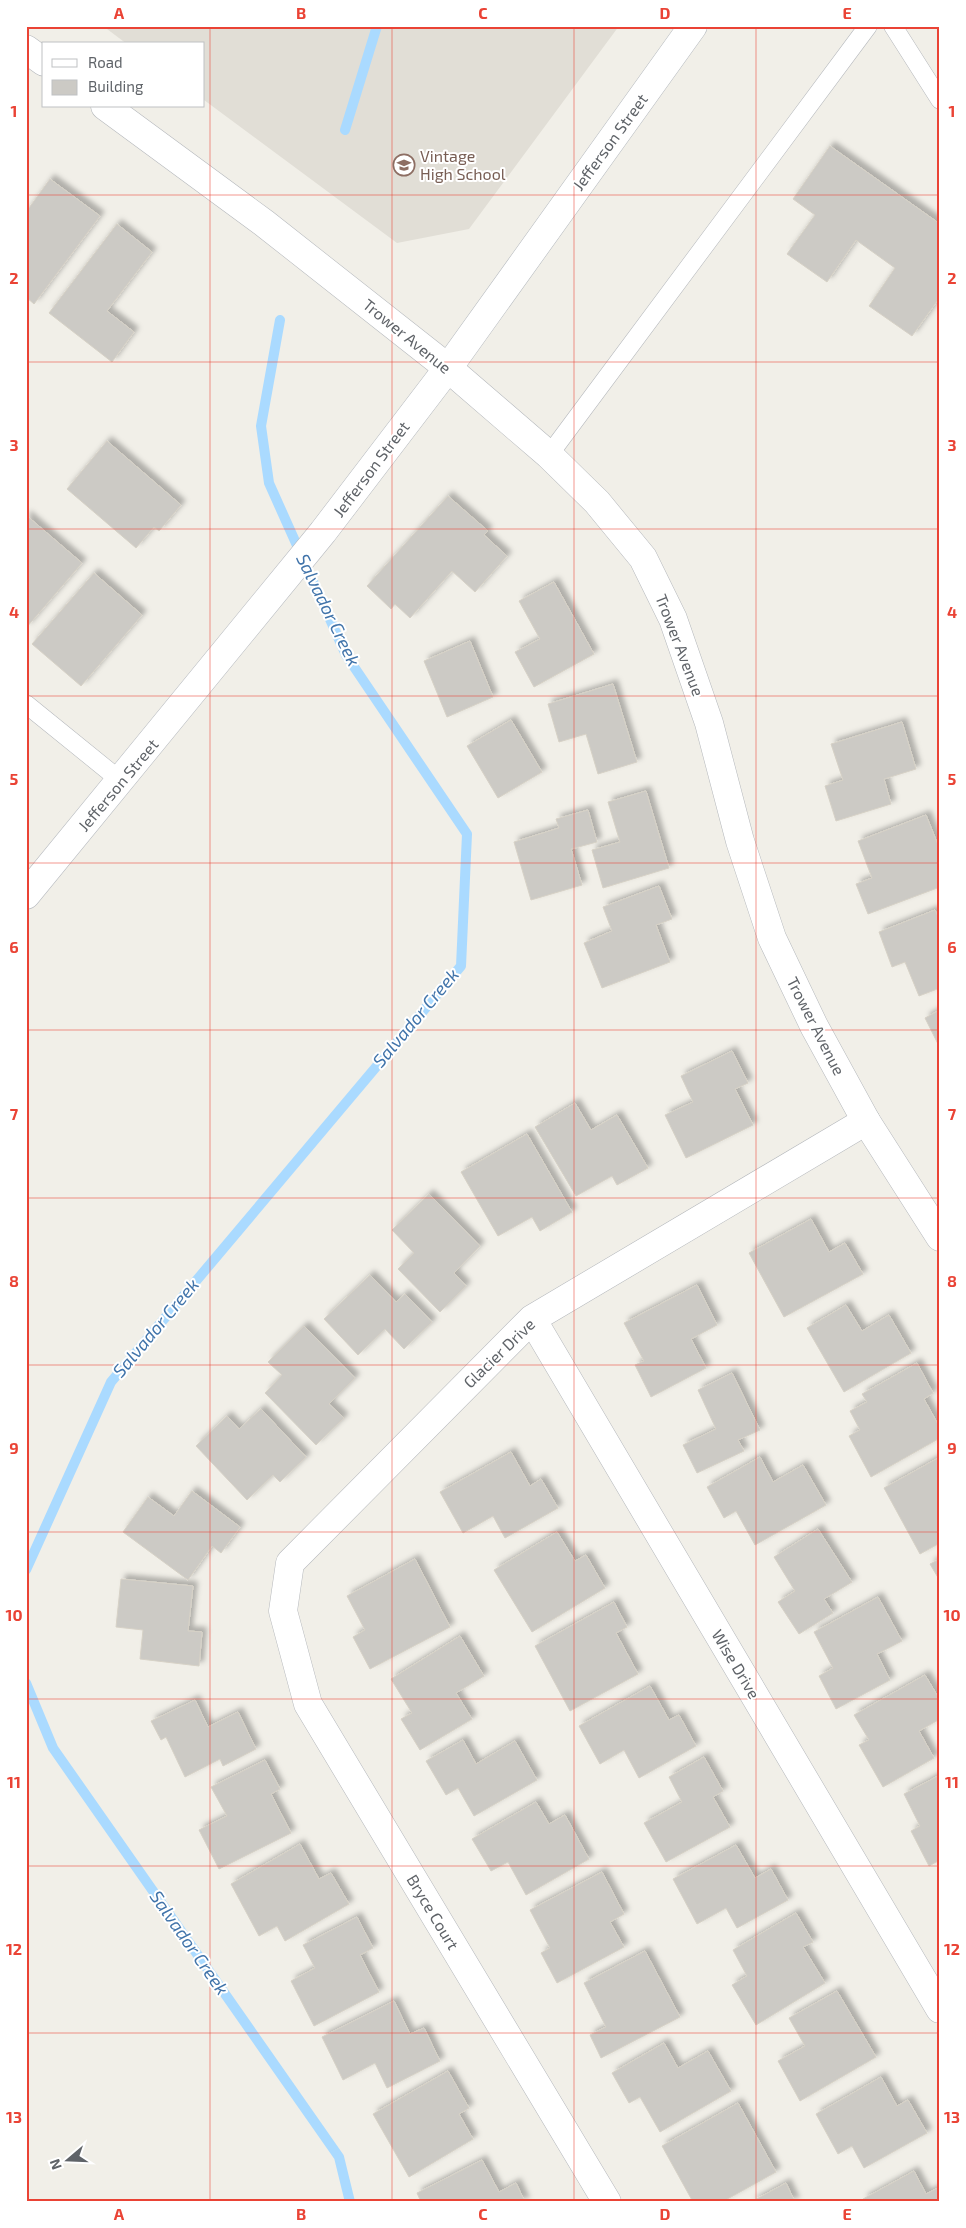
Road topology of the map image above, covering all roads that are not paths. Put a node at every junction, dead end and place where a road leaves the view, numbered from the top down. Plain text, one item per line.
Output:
1 (693, 26) edge
2 (868, 26) edge
3 (893, 26) edge
4 (26, 49) edge
5 (42, 61) edge
6 (940, 100) edge
7 (108, 108) edge
8 (448, 368) junction
9 (549, 455) junction
10 (26, 704) edge
11 (121, 781) junction
12 (26, 895) edge
13 (866, 1121) junction
14 (940, 1236) edge
15 (532, 1319) junction
16 (283, 1611) joint
17 (940, 2009) edge
18 (607, 2202) edge

1 - 8 street, Jefferson Street
2 - 9 lane
3 - 6 lane
4 - 5 street
7 - 8 street, Trower Avenue
8 - 9 street, Trower Avenue
8 - 11 street, Jefferson Street
9 - 13 street, Trower Avenue
10 - 11 lane
11 - 12 street, Jefferson Street
13 - 14 street, Trower Avenue
13 - 15 street, Glacier Drive
15 - 16 street, Glacier Drive
15 - 17 street, Wise Drive
16 - 18 street, Bryce Court

